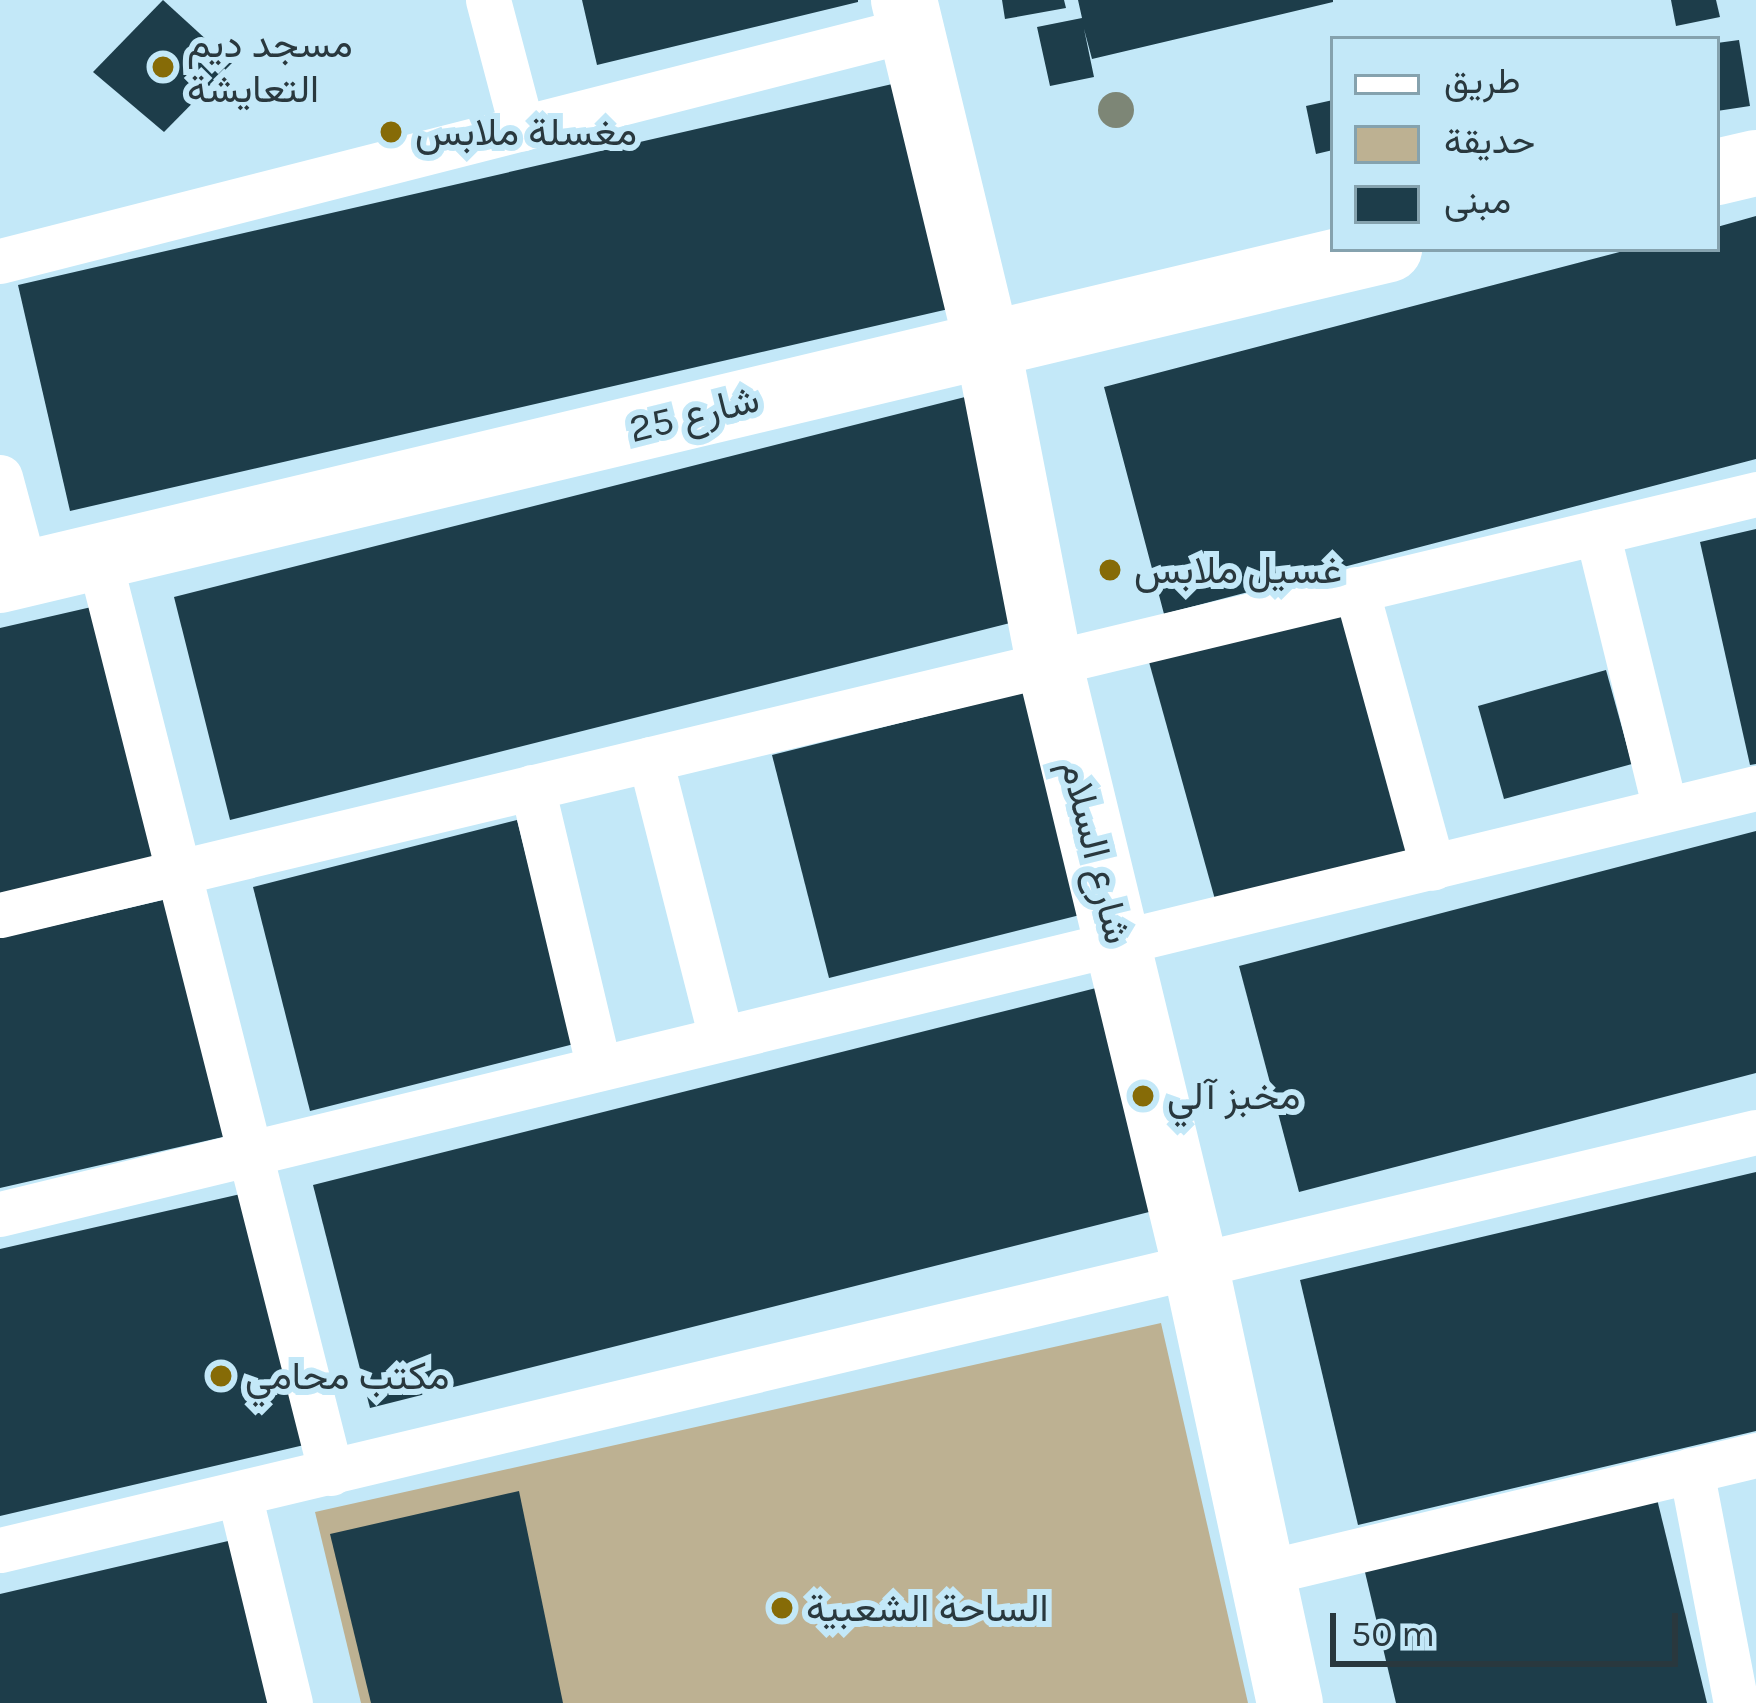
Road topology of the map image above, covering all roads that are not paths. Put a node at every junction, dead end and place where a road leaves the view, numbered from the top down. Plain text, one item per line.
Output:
1 (488, 0) edge
2 (908, 14) edge
3 (522, 129) junction
4 (1756, 163) edge
5 (1720, 171) edge
6 (1376, 252) edge
7 (0, 261) edge
8 (987, 343) junction
9 (0, 477) edge
10 (1756, 494) edge
11 (1597, 532) junction
12 (99, 559) junction
13 (13, 577) edge
14 (1356, 589) junction
15 (1049, 662) junction
16 (650, 759) junction
17 (532, 787) junction
18 (1756, 788) edge
19 (1665, 809) junction
20 (1433, 868) junction
21 (181, 872) junction
22 (0, 915) edge
23 (1118, 942) junction
24 (721, 1038) junction
25 (599, 1068) junction
26 (1756, 1132) edge
27 (251, 1153) junction
28 (0, 1214) edge
29 (1196, 1264) junction
30 (1756, 1455) edge
31 (1691, 1470) junction
32 (332, 1474) junction
33 (239, 1494) junction
34 (0, 1550) edge
35 (1260, 1574) junction
36 (290, 1703) edge
37 (1290, 1703) edge
38 (1736, 1703) edge

1 - 3 street
2 - 3 street
2 - 8 street, شارع السلام
3 - 7 street
4 - 5 street
6 - 8 street, شارع 25
8 - 12 street, شارع 25
8 - 15 street, شارع السلام
9 - 13 street
10 - 11 street
11 - 14 street
11 - 19 street
12 - 13 street, شارع 25
12 - 21 street
14 - 15 street
14 - 20 street
15 - 16 street
15 - 23 street, شارع السلام
16 - 17 street
16 - 24 street
17 - 21 street
17 - 25 street
18 - 19 street
19 - 20 street
20 - 23 street
21 - 22 street
21 - 27 street
23 - 24 street
23 - 29 street, شارع السلام
24 - 25 street
25 - 27 street
26 - 29 street
27 - 28 street
27 - 32 street
29 - 32 street
29 - 35 street, شارع السلام
30 - 31 street
31 - 35 street
31 - 38 street
32 - 33 street
33 - 34 street
33 - 36 street
35 - 37 street, شارع السلام

